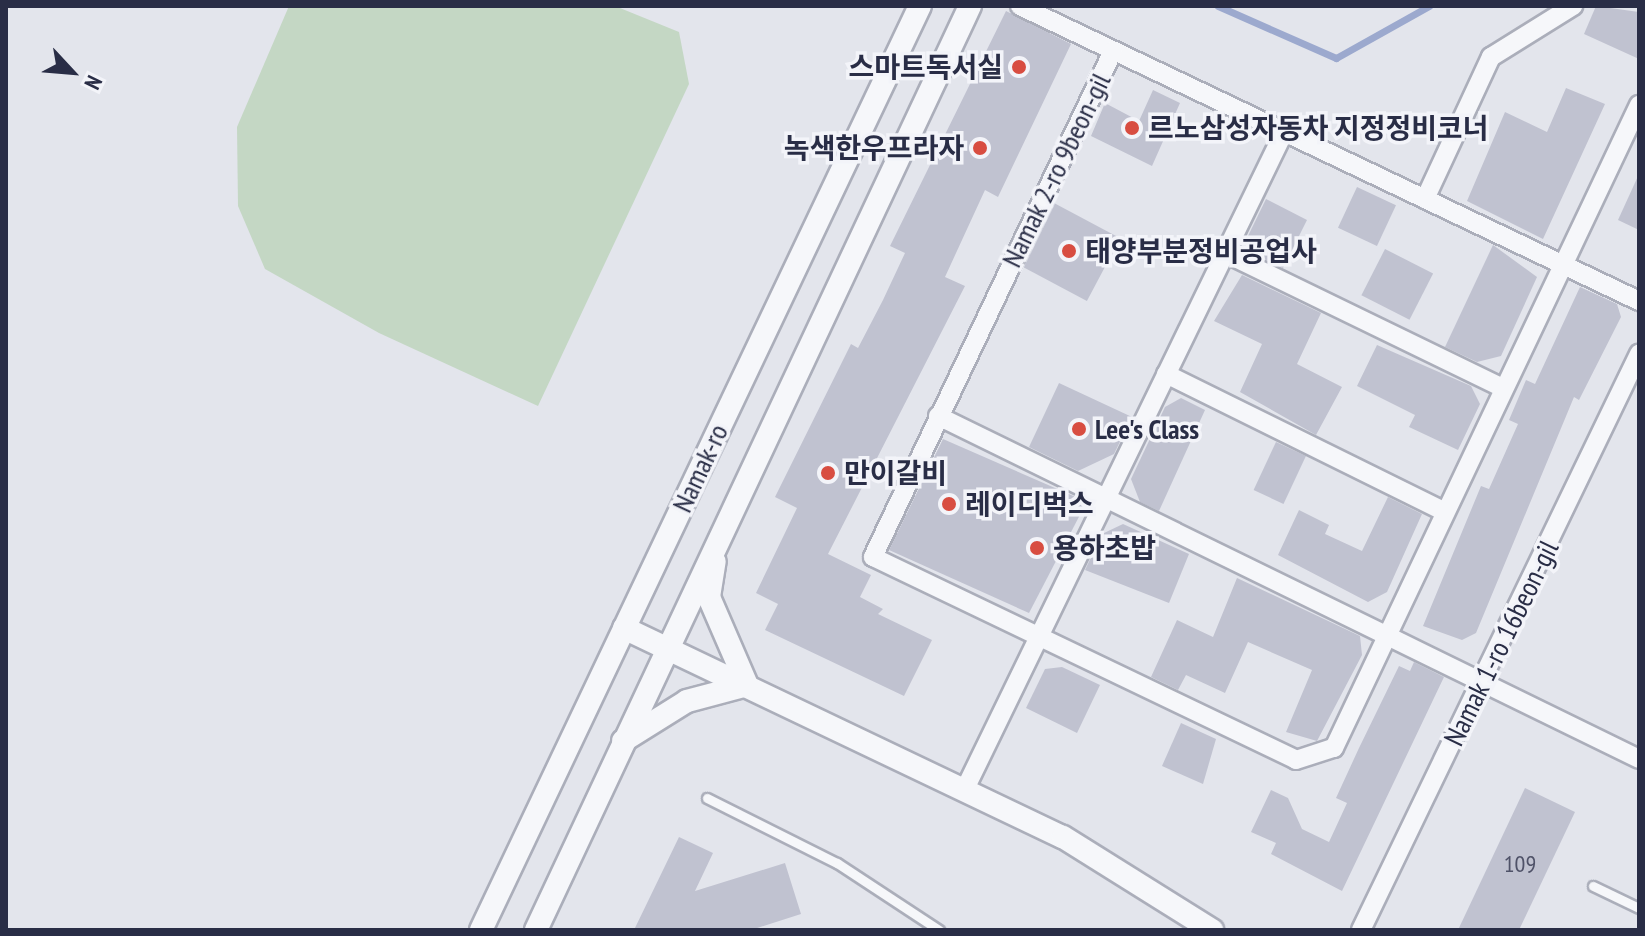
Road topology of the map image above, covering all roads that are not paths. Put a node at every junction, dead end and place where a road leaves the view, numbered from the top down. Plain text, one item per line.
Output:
1 (920, 6) edge
2 (970, 6) edge
3 (1020, 6) edge
4 (1573, 6) edge
5 (1113, 51) junction
6 (1639, 105) edge
7 (1284, 132) junction
8 (1425, 199) junction
9 (1225, 253) junction
10 (1562, 264) junction
11 (1639, 301) edge
12 (1639, 354) edge
13 (1166, 374) junction
14 (1503, 388) junction
15 (938, 416) junction
16 (1108, 494) junction
17 (1443, 511) junction
18 (719, 535) junction
19 (624, 628) junction
20 (1386, 629) junction
21 (1040, 635) junction
22 (666, 647) junction
23 (1482, 684) junction
24 (747, 685) junction
25 (622, 742) junction
26 (1639, 759) edge
27 (965, 789) junction
28 (707, 798) dead end
29 (1593, 886) dead end
30 (1639, 908) edge
31 (481, 930) edge
32 (536, 930) edge
33 (939, 930) edge
34 (1212, 930) edge
35 (1361, 930) edge

1 - 19 street, Namak-ro
2 - 18 street, Namak-ro
3 - 5 street
4 - 8 street
5 - 7 street, Namak 2-ro 9beon-gil
5 - 15 street, Namak 2-ro 9beon-gil
6 - 10 street, Namak 2-ro 9beon-gil
7 - 8 street, Namak 2-ro 9beon-gil
7 - 9 street
8 - 10 street, Namak 2-ro 9beon-gil
9 - 13 street
9 - 14 street
10 - 11 street
10 - 14 street, Namak 2-ro 9beon-gil
12 - 23 street, Namak 1-ro 16beon-gil
13 - 16 street
13 - 17 street
14 - 17 street, Namak 2-ro 9beon-gil
15 - 16 street
15 - 21 street, Namak 2-ro 9beon-gil
16 - 20 street
16 - 21 street
17 - 20 street, Namak 2-ro 9beon-gil
18 - 22 street, Namak-ro
18 - 24 street
19 - 22 street
19 - 31 street, Namak-ro
20 - 21 street, Namak 2-ro 9beon-gil
20 - 23 street
21 - 27 street
22 - 24 street
22 - 25 street, Namak-ro
23 - 26 street
23 - 35 street, Namak 1-ro 16beon-gil
24 - 25 street
24 - 27 street
25 - 32 street, Namak-ro
27 - 34 street
28 - 33 lane
29 - 30 lane

